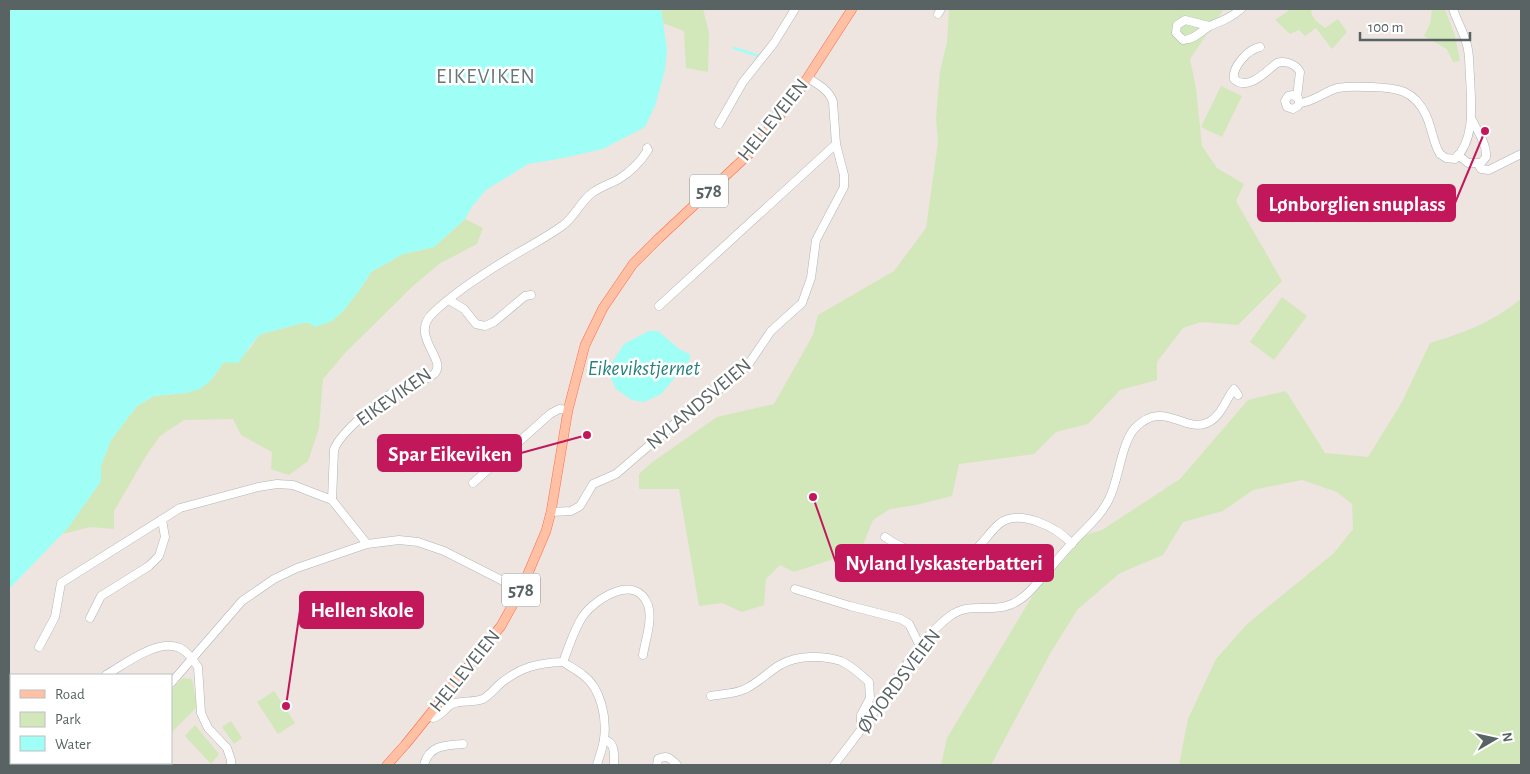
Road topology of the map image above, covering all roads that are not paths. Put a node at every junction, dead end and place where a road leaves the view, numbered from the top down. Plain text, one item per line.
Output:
1 (795, 9) edge
2 (852, 9) edge
3 (1241, 9) edge
4 (1453, 9) edge
5 (1209, 26) dead end
6 (1260, 48) dead end
7 (808, 78) junction
8 (1471, 118) junction
9 (719, 124) dead end
10 (836, 144) junction
11 (647, 148) dead end
12 (1521, 154) edge
13 (1458, 156) junction
14 (645, 162) dead end
15 (1478, 164) junction
16 (591, 193) junction
17 (531, 295) dead end
18 (449, 300) junction
19 (659, 306) dead end
20 (1238, 395) dead end
21 (568, 410) junction
22 (473, 483) dead end
23 (332, 500) junction
24 (551, 512) junction
25 (162, 520) junction
26 (885, 537) dead end
27 (367, 544) junction
28 (1072, 544) junction
29 (795, 589) dead end
30 (521, 590) junction
31 (90, 618) dead end
32 (920, 646) junction
33 (39, 647) dead end
34 (643, 655) dead end
35 (191, 662) junction
36 (563, 662) junction
37 (108, 674) edge
38 (172, 682) edge
39 (711, 696) dead end
40 (428, 716) junction
41 (865, 725) junction
42 (604, 740) junction
43 (463, 744) dead end
44 (231, 765) edge
45 (386, 765) edge
46 (424, 765) edge
47 (597, 765) edge
48 (614, 765) edge
49 (657, 765) edge
50 (677, 765) edge
51 (834, 765) edge

1 - 9 street
2 - 7 main road, HELLEVEIEN / 578
3 - 5 street
4 - 8 street
6 - 13 street
7 - 10 street, NYLANDSVEIEN
7 - 21 main road, HELLEVEIEN / 578
8 - 13 street
8 - 15 street
10 - 19 street
10 - 24 street, NYLANDSVEIEN
11 - 16 street, EIKEVIKEN
12 - 15 street
13 - 15 street
14 - 16 street
16 - 18 street, EIKEVIKEN
17 - 18 street
18 - 23 street, EIKEVIKEN
20 - 28 street, ØYJORDSVEIEN
21 - 22 street
21 - 24 main road, HELLEVEIEN / 578
23 - 25 street
23 - 27 street
24 - 30 main road, HELLEVEIEN / 578
25 - 31 street
25 - 33 street
26 - 28 street
27 - 30 street
27 - 35 street
28 - 32 street, ØYJORDSVEIEN
29 - 32 street
30 - 40 main road, HELLEVEIEN / 578
32 - 41 street, ØYJORDSVEIEN
34 - 36 street
35 - 37 street
35 - 38 street
35 - 44 street
36 - 40 street
36 - 42 street
39 - 41 street
40 - 45 main road, HELLEVEIEN / 578
41 - 51 street, ØYJORDSVEIEN
42 - 47 street
42 - 48 street
43 - 46 street
49 - 50 street

